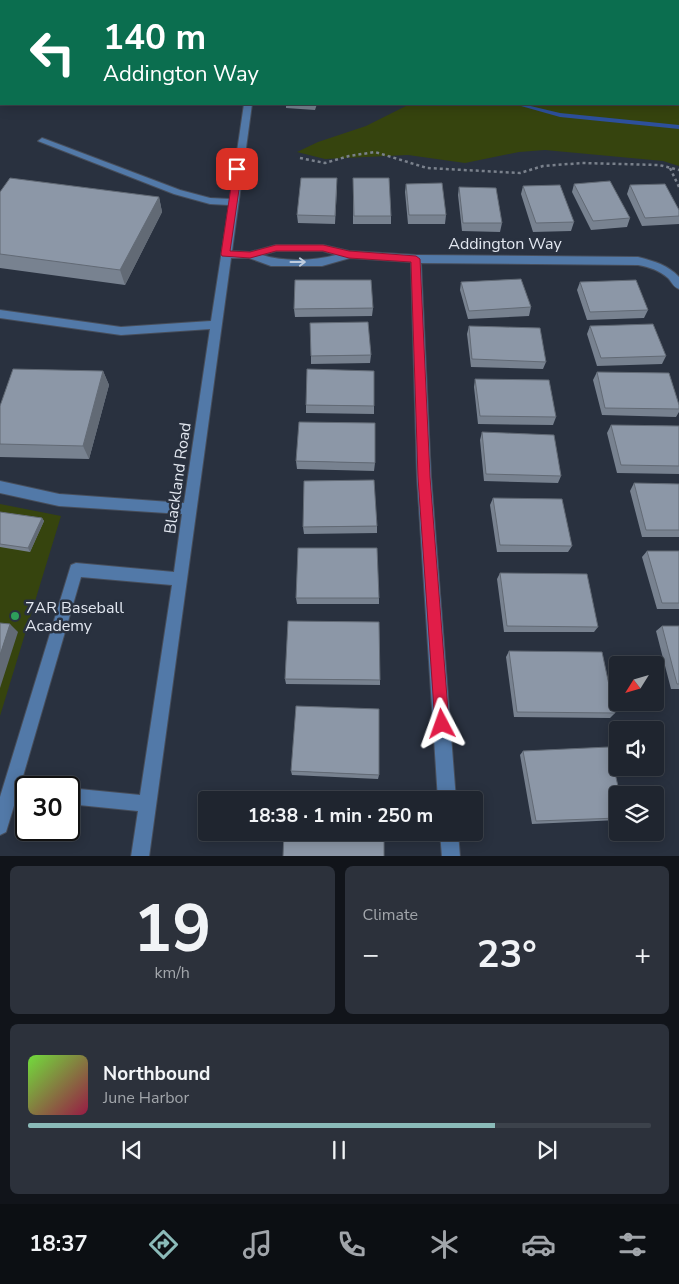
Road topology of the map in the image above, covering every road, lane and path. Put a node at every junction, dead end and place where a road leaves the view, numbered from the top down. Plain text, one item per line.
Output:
1 (248, 105) edge
2 (42, 141) dead end
3 (300, 158) dead end
4 (670, 168) junction
5 (679, 170) edge
6 (679, 187) edge
7 (232, 202) junction
8 (225, 254) junction
9 (416, 259) junction
10 (679, 285) edge
11 (0, 314) edge
12 (216, 325) junction
13 (0, 487) edge
14 (191, 509) junction
15 (181, 579) junction
16 (22, 776) edge
17 (446, 791) edge
18 (15, 797) edge
19 (80, 797) edge
20 (149, 804) junction
21 (0, 826) edge
22 (450, 841) edge
23 (140, 856) edge
24 (451, 856) edge

1 - 7 street, Blackland Road
2 - 7 street
3 - 4 path
4 - 5 path
4 - 6 path
7 - 8 street, Blackland Road
8 - 9 street, Addington Way
8 - 12 street, Blackland Road
9 - 10 street, Addington Way
9 - 17 street
11 - 12 street
12 - 14 street, Blackland Road
13 - 14 street
14 - 15 street, Blackland Road
15 - 16 street
15 - 20 street, Blackland Road
18 - 21 street
19 - 20 street
20 - 23 street, Blackland Road
22 - 24 street

